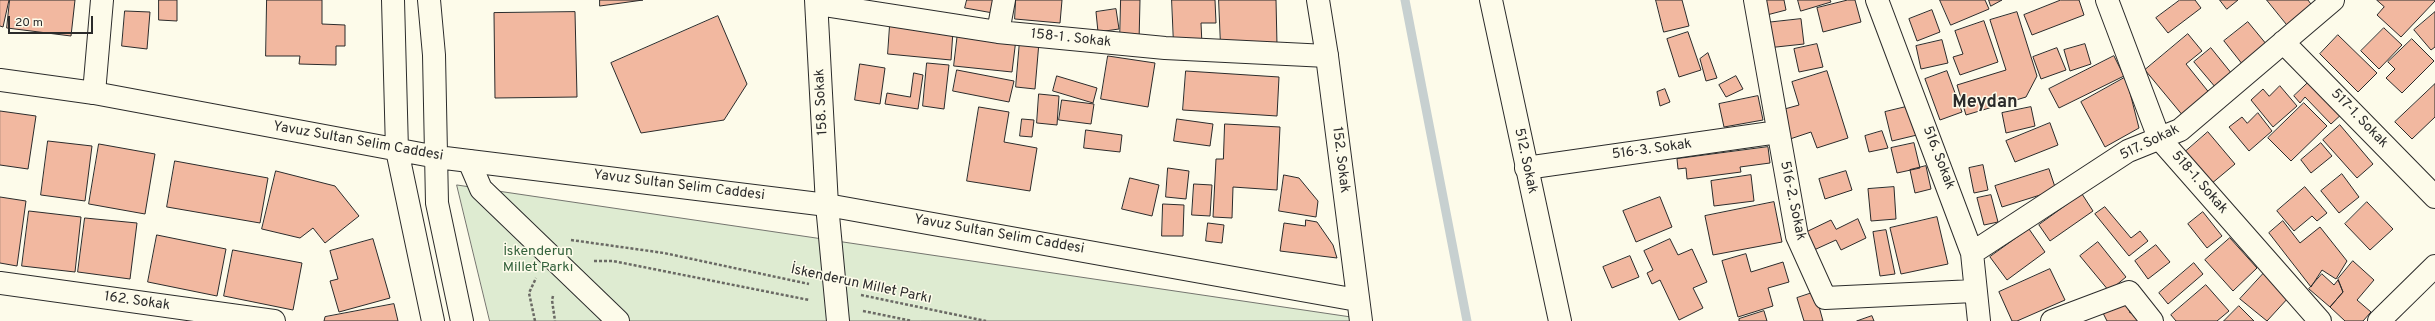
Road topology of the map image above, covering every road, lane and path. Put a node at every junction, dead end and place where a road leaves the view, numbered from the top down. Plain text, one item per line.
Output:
1 (102, 0) edge
2 (393, 0) edge
3 (429, 0) edge
4 (1004, 0) edge
5 (1318, 0) edge
6 (1491, 0) edge
7 (1756, 0) edge
8 (1877, 0) edge
9 (2107, 0) edge
10 (2333, 0) edge
11 (816, 2) edge
12 (998, 32) junction
13 (2283, 42) junction
14 (1327, 56) junction
15 (0, 80) edge
16 (94, 93) junction
17 (1778, 132) junction
18 (2159, 138) junction
19 (397, 150) junction
20 (438, 157) junction
21 (469, 161) junction
22 (1526, 168) junction
23 (2435, 197) edge
24 (827, 204) junction
25 (548, 253) junction
26 (1972, 253) junction
27 (2435, 266) edge
28 (569, 274) junction
29 (0, 283) edge
30 (1974, 291) junction
31 (1357, 300) junction
32 (837, 305) edge
33 (274, 321) edge
34 (434, 321) edge
35 (462, 321) edge
36 (535, 321) edge
37 (618, 321) edge
38 (912, 321) edge
39 (986, 321) edge
40 (1361, 321) edge
41 (1560, 321) edge
42 (1979, 321) edge
43 (2052, 321) edge
44 (2152, 321) edge
45 (2320, 321) edge
46 (2379, 321) edge

1 - 16 street
2 - 19 street
3 - 20 street
4 - 12 street
5 - 14 street, 152. Sokak
6 - 22 street, 512. Sokak
7 - 17 street, 516-2. Sokak
8 - 26 street, 516. Sokak
9 - 18 street, 518-1. Sokak
10 - 13 street, 517. Sokak
11 - 12 street, 158-1 . Sokak
11 - 24 street, 158. Sokak
12 - 14 street, 158-1 . Sokak
13 - 18 street, 517. Sokak
13 - 23 street, 517-1. Sokak
14 - 31 street, 152. Sokak
15 - 16 street, Yavuz Sultan Selim Caddesi
16 - 19 street, Yavuz Sultan Selim Caddesi
17 - 22 street, 516-3. Sokak
17 - 30 street, 516-2. Sokak
18 - 26 street, 517. Sokak
18 - 45 street, 518-1. Sokak
19 - 20 street, Yavuz Sultan Selim Caddesi
19 - 34 street
20 - 21 street, Yavuz Sultan Selim Caddesi
20 - 35 street
21 - 24 street, Yavuz Sultan Selim Caddesi
21 - 25 street
22 - 41 street, 512. Sokak
24 - 31 street, Yavuz Sultan Selim Caddesi
24 - 32 street, 158. Sokak
25 - 28 street
25 - 32 path, İskenderun Millet Parkı
25 - 36 path
26 - 30 street, 516. Sokak
27 - 46 street
28 - 32 path, İskenderun Millet Parkı
28 - 37 street
29 - 33 street, 162. Sokak
30 - 42 street, 516. Sokak
31 - 40 street, 152. Sokak
32 - 38 path, İskenderun Millet Parkı
32 - 39 path, İskenderun Millet Parkı
43 - 44 street

